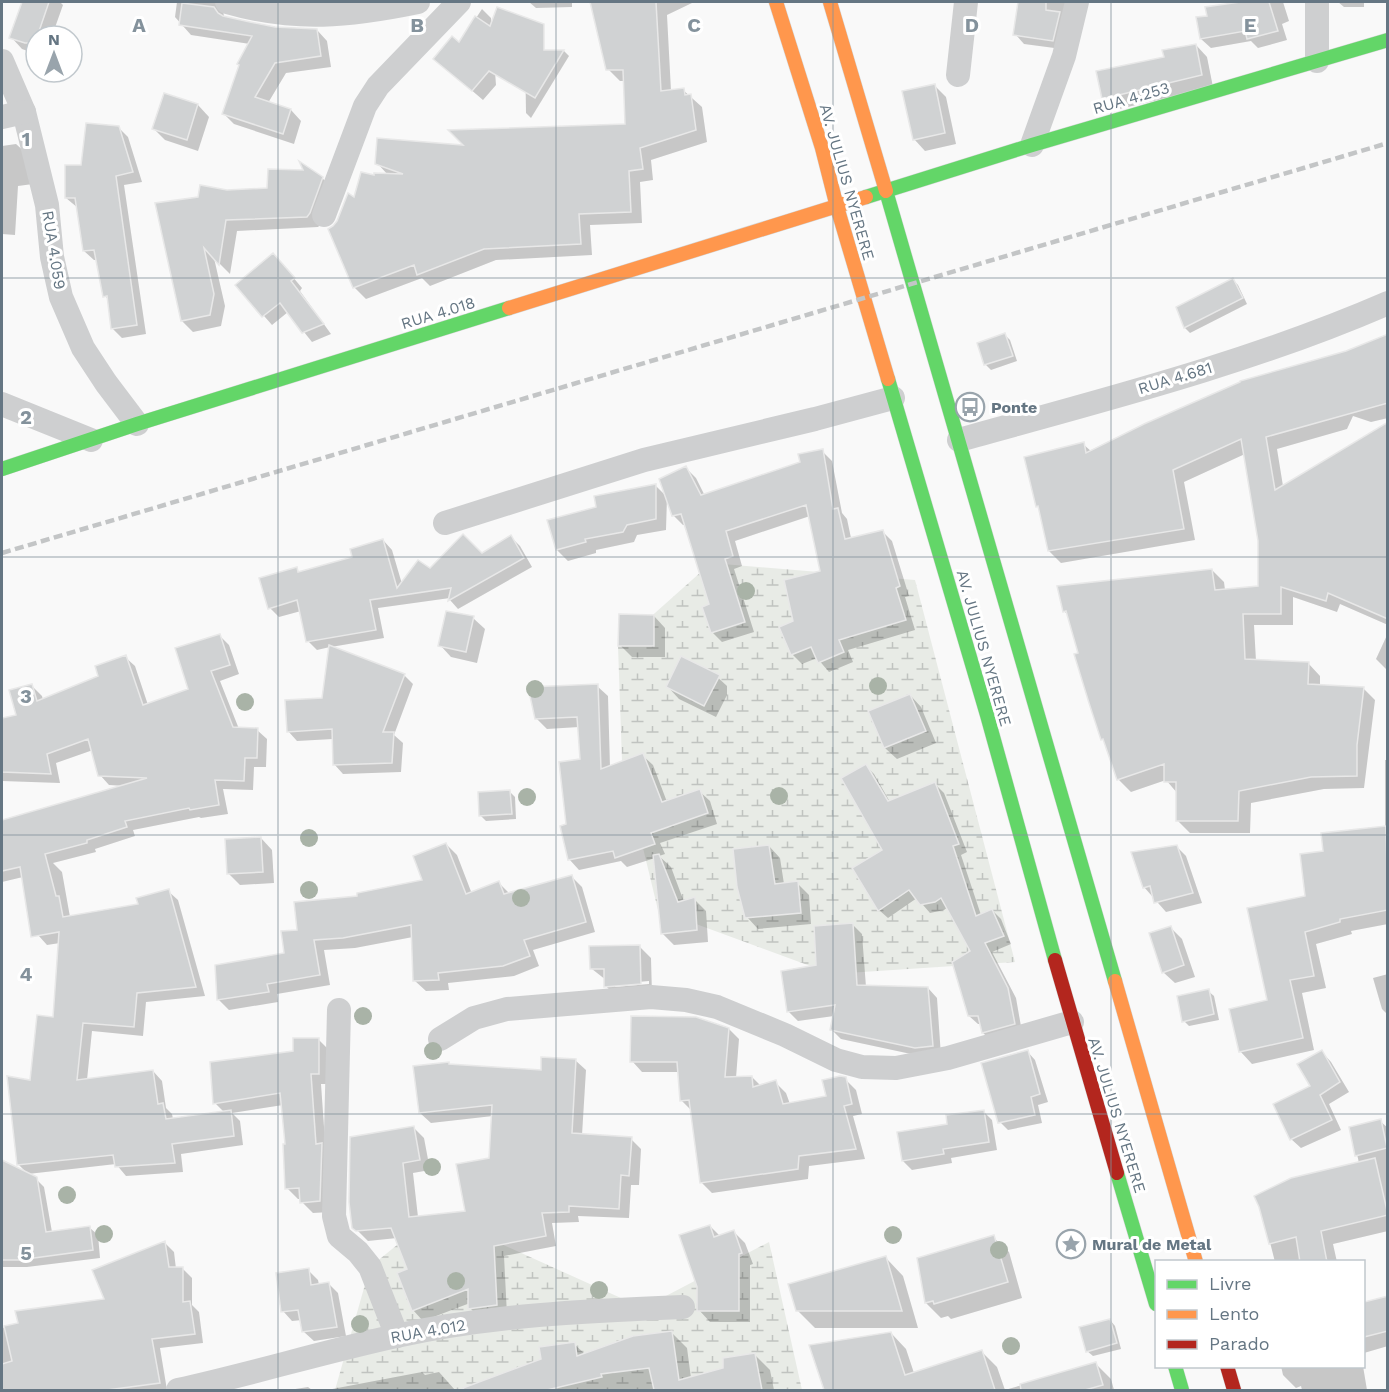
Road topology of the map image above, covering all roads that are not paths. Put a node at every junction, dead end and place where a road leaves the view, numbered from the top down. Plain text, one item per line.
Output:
1 (227, 2) edge
2 (418, 2) edge
3 (459, 2) edge
4 (776, 2) edge
5 (830, 2) edge
6 (966, 2) edge
7 (1077, 2) edge
8 (1317, 2) edge
9 (1388, 40) edge
10 (2, 61) edge
11 (1317, 61) junction
12 (958, 75) dead end
13 (13, 114) edge
14 (1032, 145) junction
15 (885, 192) junction
16 (837, 207) junction
17 (324, 214) dead end
18 (1388, 303) edge
19 (893, 398) junction
20 (2, 404) edge
21 (137, 424) junction
22 (91, 440) junction
23 (959, 440) junction
24 (2, 469) edge
25 (446, 523) dead end
26 (339, 1010) dead end
27 (1072, 1022) junction
28 (440, 1039) dead end
29 (1195, 1260) edge
30 (1155, 1302) edge
31 (682, 1307) dead end
32 (397, 1336) junction
33 (1176, 1368) edge
34 (1228, 1368) edge
35 (229, 1384) edge
36 (178, 1390) edge
37 (1182, 1390) edge
38 (1234, 1390) edge

1 - 2 street
3 - 17 street
4 - 16 main road, AV. JULIUS NYERERE
5 - 15 main road, AV. JULIUS NYERERE
6 - 12 street
7 - 14 street
8 - 11 street
9 - 11 main road, RUA 4.253
10 - 13 street, RUA 4.059
11 - 14 main road, RUA 4.253
13 - 21 street, RUA 4.059
14 - 15 main road, RUA 4.253
15 - 16 main road, RUA 4.018
15 - 23 main road, AV. JULIUS NYERERE
16 - 19 main road, AV. JULIUS NYERERE
16 - 21 main road, RUA 4.018
18 - 23 street, RUA 4.681
19 - 25 street
19 - 27 main road, AV. JULIUS NYERERE
20 - 22 street
21 - 22 main road, RUA 4.018
22 - 24 main road, RUA 4.018
23 - 29 main road, AV. JULIUS NYERERE
26 - 32 street
27 - 28 street
27 - 30 main road, AV. JULIUS NYERERE
31 - 32 street, RUA 4.012
32 - 35 street, RUA 4.012
33 - 37 main road
34 - 38 main road
35 - 36 street, RUA 4.012

